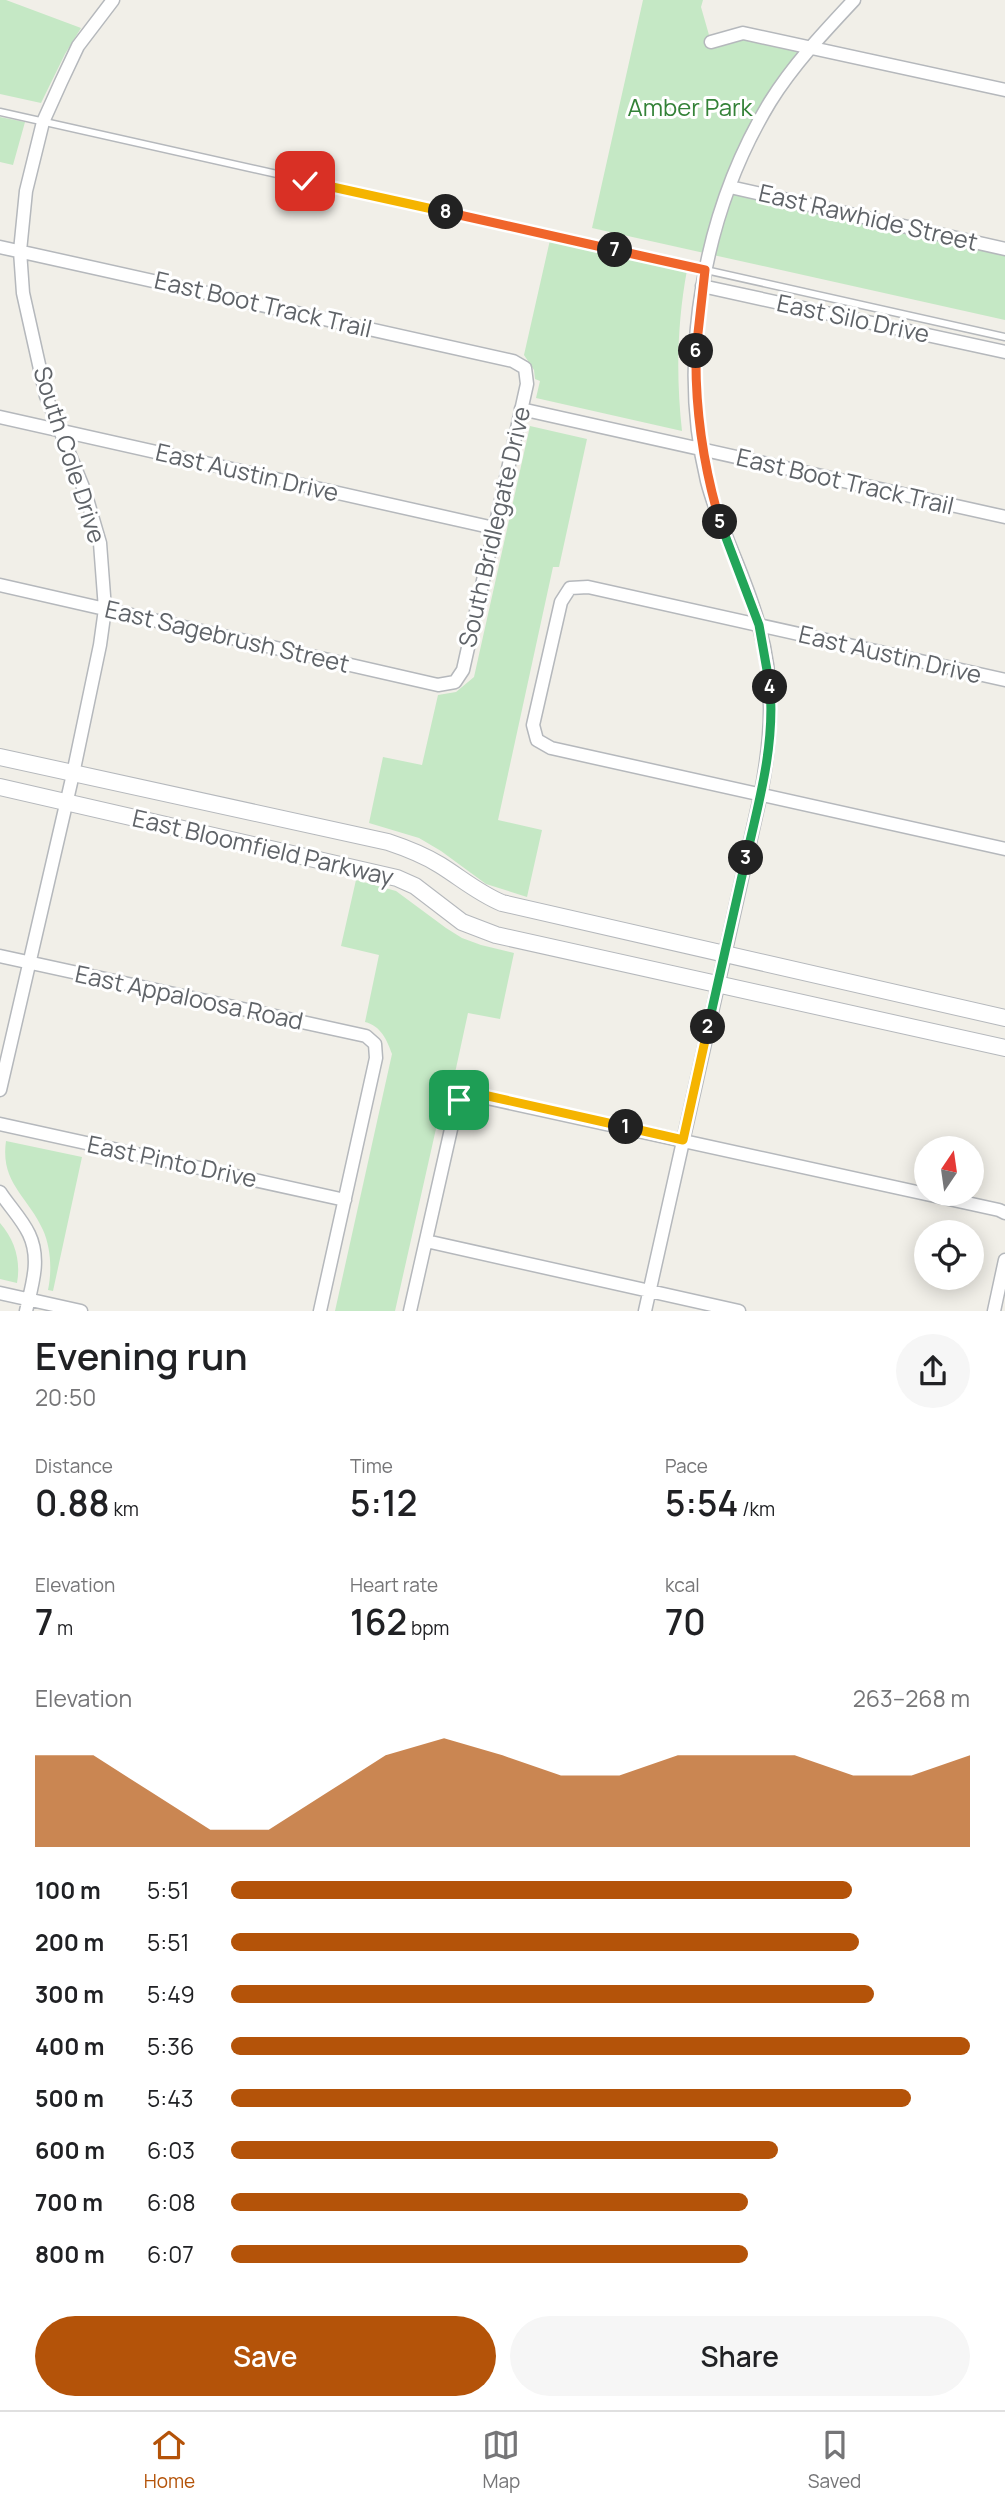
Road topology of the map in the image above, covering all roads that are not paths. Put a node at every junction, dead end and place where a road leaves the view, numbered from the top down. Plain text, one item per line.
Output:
1 (113, 0) edge
2 (854, 0) edge
3 (711, 43) dead end
4 (811, 47) junction
5 (1005, 90) edge
6 (0, 112) edge
7 (43, 122) junction
8 (730, 187) junction
9 (0, 247) edge
10 (1005, 249) edge
11 (20, 251) junction
12 (705, 270) junction
13 (702, 286) junction
14 (1005, 337) edge
15 (1005, 352) edge
16 (525, 369) joint
17 (521, 409) junction
18 (0, 417) edge
19 (60, 431) junction
20 (702, 450) junction
21 (1005, 517) edge
22 (494, 528) junction
23 (0, 585) edge
24 (105, 609) junction
25 (759, 625) junction
26 (1005, 680) edge
27 (455, 682) joint
28 (0, 757) edge
29 (72, 774) junction
30 (0, 787) edge
31 (761, 793) junction
32 (65, 802) junction
33 (1005, 849) edge
34 (724, 955) junction
35 (0, 957) edge
36 (29, 963) junction
37 (718, 984) junction
38 (1005, 1018) edge
39 (1005, 1048) edge
40 (0, 1090) edge
41 (0, 1124) edge
42 (683, 1140) junction
43 (0, 1192) edge
44 (345, 1200) junction
45 (1005, 1213) edge
46 (426, 1241) junction
47 (1005, 1260) edge
48 (649, 1291) junction
49 (0, 1293) edge
50 (28, 1305) edge
51 (81, 1311) edge
52 (320, 1311) edge
53 (410, 1311) edge
54 (645, 1311) edge
55 (739, 1311) edge
56 (994, 1311) edge

1 - 7 street, South Cole Drive
2 - 4 street
3 - 4 street
4 - 5 street
4 - 8 street
6 - 7 lane
7 - 11 street, South Cole Drive
7 - 12 lane
8 - 10 street, East Rawhide Street
8 - 12 street
9 - 11 street, East Boot Track Trail
11 - 16 street, East Boot Track Trail
11 - 19 street, South Cole Drive
12 - 13 street
12 - 14 lane
13 - 15 street, East Silo Drive
13 - 20 street
16 - 17 street, South Bridlegate Drive
17 - 20 street, East Boot Track Trail
17 - 22 street, South Bridlegate Drive
18 - 19 street, East Austin Drive
19 - 22 street, East Austin Drive
19 - 24 street, South Cole Drive
20 - 21 street, East Boot Track Trail
20 - 25 street
22 - 27 street, South Bridlegate Drive
23 - 24 street, East Sagebrush Street
24 - 27 street, East Sagebrush Street
24 - 29 street, South Cole Drive
25 - 26 street, East Austin Drive
25 - 31 street
25 - 31 street, East Austin Drive
28 - 29 street, East Bloomfield Parkway
29 - 32 street, South Cole Drive
29 - 34 street, East Bloomfield Parkway
30 - 32 street, East Bloomfield Parkway
31 - 33 street
31 - 34 street
32 - 36 street, South Cole Drive
32 - 37 street, East Bloomfield Parkway
34 - 37 street
34 - 38 street, East Bloomfield Parkway
35 - 36 street, East Appaloosa Road
36 - 40 street, South Cole Drive
36 - 44 street, East Appaloosa Road
37 - 39 street, East Bloomfield Parkway
37 - 42 street
41 - 44 street, East Pinto Drive
42 - 45 street
42 - 46 street
42 - 48 street
43 - 50 street
44 - 52 street
46 - 48 street
46 - 53 street
47 - 56 street
48 - 54 street
48 - 55 street
49 - 50 street
50 - 51 street

